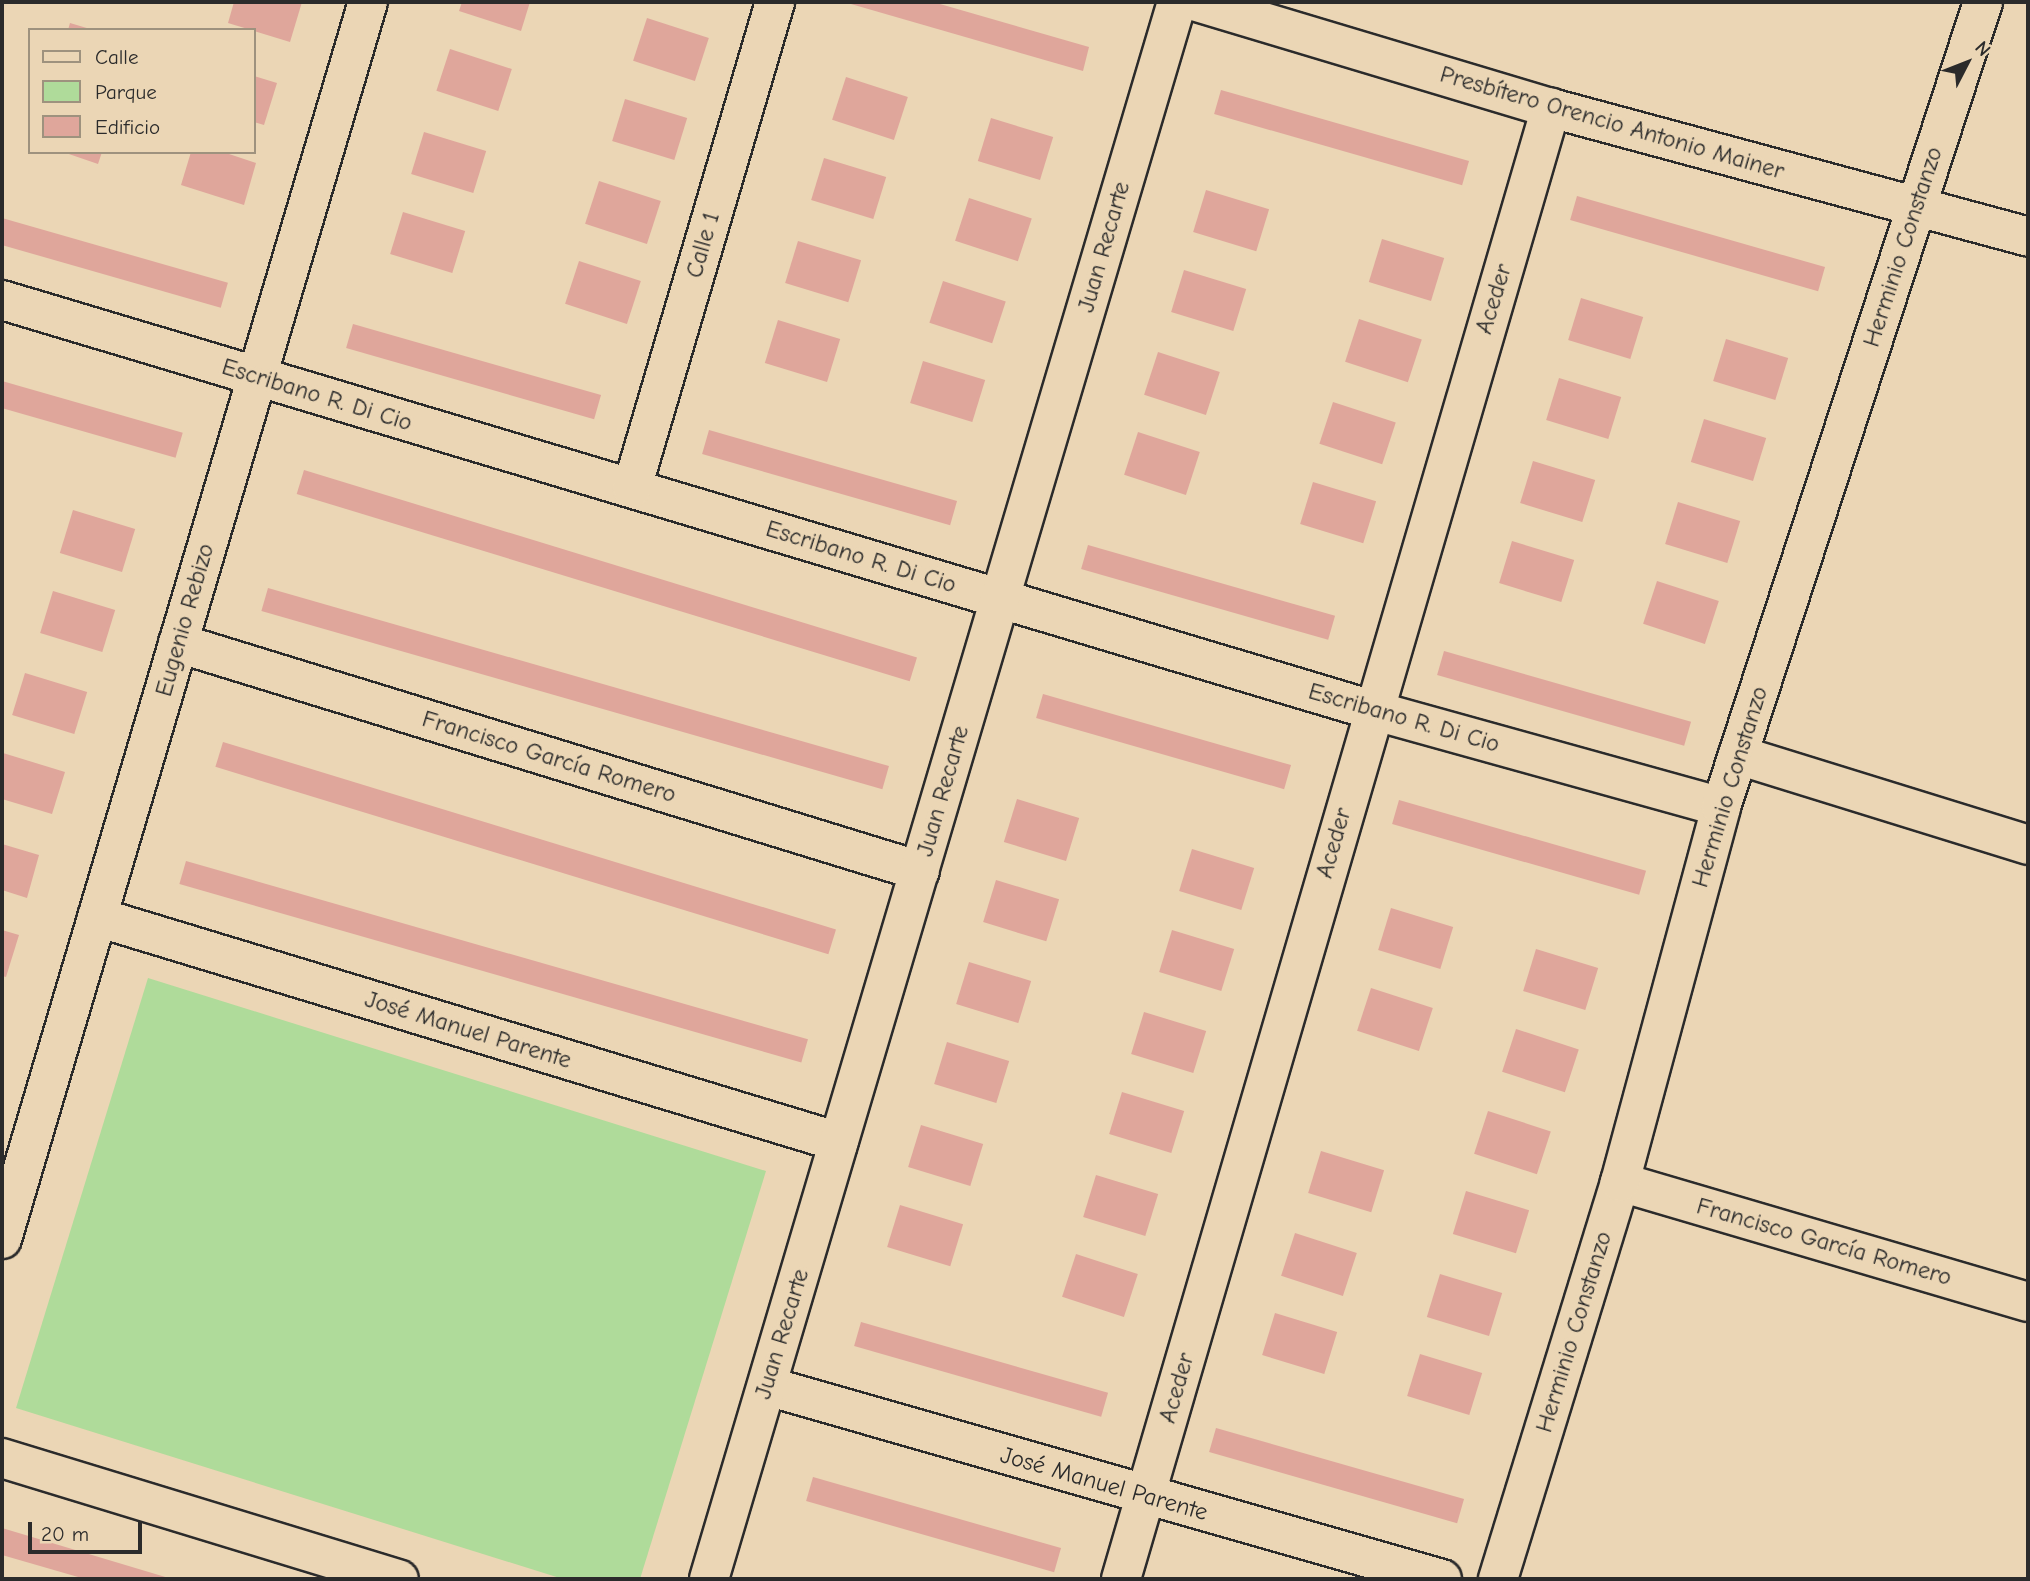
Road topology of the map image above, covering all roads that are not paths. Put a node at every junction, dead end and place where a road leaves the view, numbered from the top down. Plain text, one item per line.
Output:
1 (368, 2) edge
2 (775, 2) edge
3 (1177, 2) edge
4 (1197, 2) edge
5 (1983, 2) edge
6 (1551, 108) junction
7 (1917, 207) junction
8 (2028, 237) edge
9 (2, 300) edge
10 (257, 377) junction
11 (632, 488) junction
12 (1000, 598) junction
13 (178, 643) junction
14 (1372, 710) junction
15 (1738, 755) junction
16 (1721, 807) junction
17 (2028, 845) edge
18 (920, 871) junction
19 (97, 917) junction
20 (839, 1142) junction
21 (14, 1155) edge
22 (1620, 1182) junction
23 (2, 1239) edge
24 (2028, 1302) edge
25 (767, 1386) junction
26 (2, 1458) edge
27 (1146, 1497) junction
28 (399, 1579) edge
29 (709, 1579) edge
30 (1121, 1579) edge
31 (1442, 1579) edge
32 (1498, 1579) edge

1 - 10 street, Eugenio Rebizo
2 - 11 street, Calle 1
3 - 12 street, Juan Recarte
4 - 6 street, Presbítero Orencio Antonio Mainer
5 - 7 street, Herminio Constanzo
6 - 7 street, Presbítero Orencio Antonio Mainer
6 - 14 street, Aceder
7 - 8 street, Presbítero Orencio Antonio Mainer
7 - 15 street, Herminio Constanzo
9 - 10 street, Escribano R. Di Cio
10 - 11 street, Escribano R. Di Cio
10 - 13 street, Eugenio Rebizo
11 - 12 street, Escribano R. Di Cio
12 - 14 street, Escribano R. Di Cio
12 - 18 street, Juan Recarte
13 - 18 street, Francisco García Romero
13 - 19 street, Eugenio Rebizo
14 - 16 street, Escribano R. Di Cio
14 - 27 street, Aceder
15 - 16 street, Herminio Constanzo
15 - 17 street
16 - 22 street, Herminio Constanzo
18 - 20 street, Juan Recarte
19 - 20 street, José Manuel Parente
19 - 21 street, Eugenio Rebizo
20 - 25 street, Juan Recarte
21 - 23 street, Eugenio Rebizo
22 - 24 street, Francisco García Romero
22 - 32 street, Herminio Constanzo
25 - 27 street, José Manuel Parente
25 - 29 street, Juan Recarte
26 - 28 street
27 - 30 street, Aceder
27 - 31 street, José Manuel Parente

